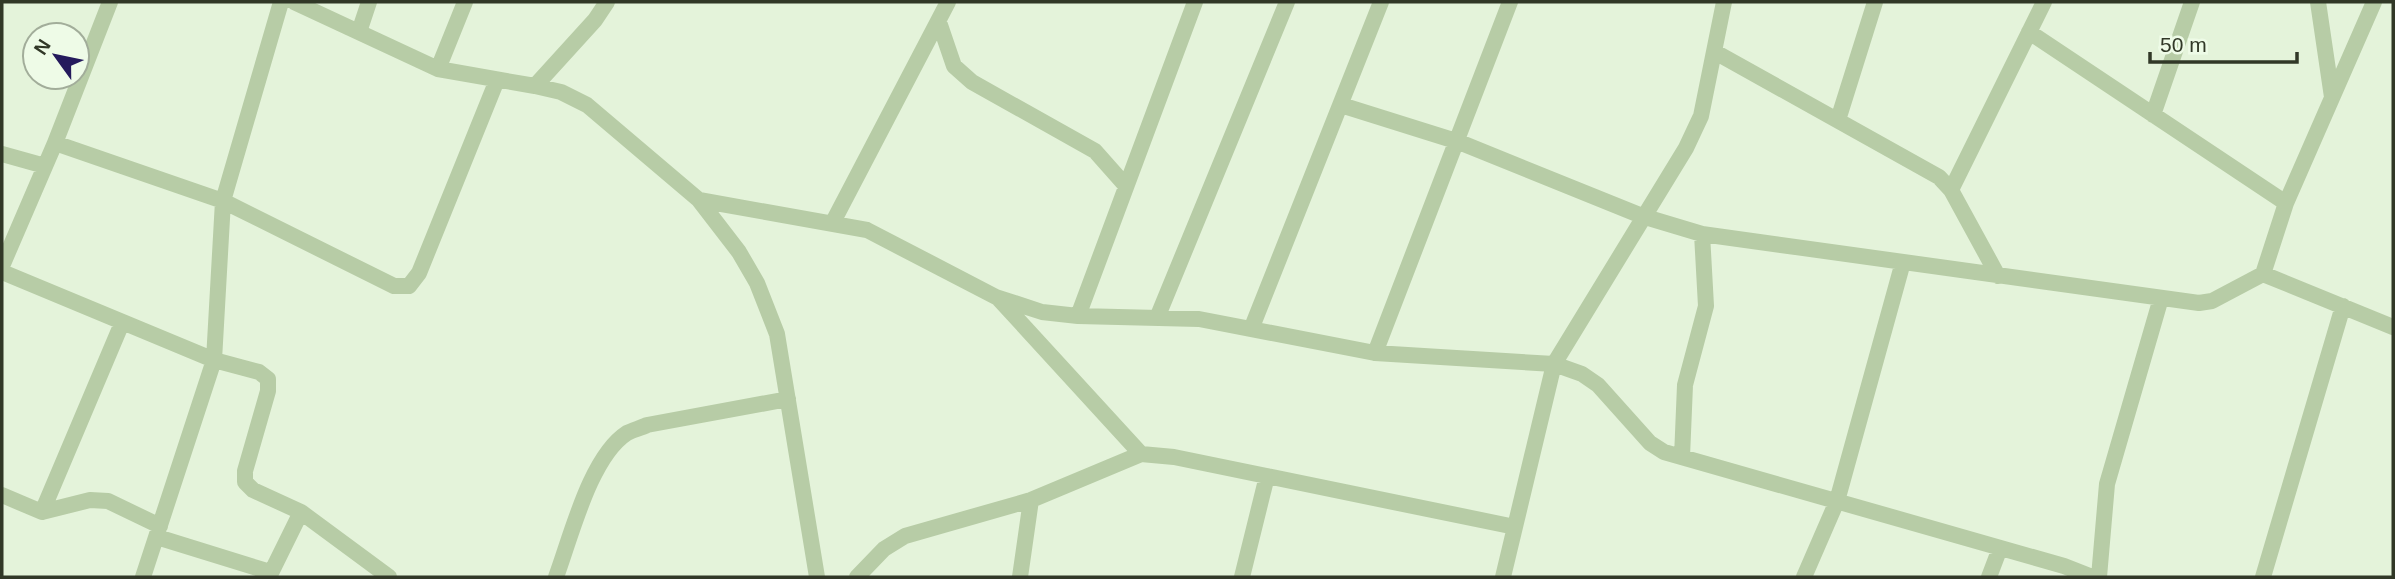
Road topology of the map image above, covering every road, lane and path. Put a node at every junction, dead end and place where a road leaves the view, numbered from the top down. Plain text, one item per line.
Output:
1 (110, 2) edge
2 (281, 2) edge
3 (294, 2) edge
4 (369, 2) edge
5 (465, 2) edge
6 (607, 2) edge
7 (948, 2) edge
8 (1195, 2) edge
9 (1287, 2) edge
10 (1381, 2) edge
11 (1510, 2) edge
12 (1724, 2) edge
13 (1875, 2) edge
14 (2044, 2) edge
15 (2192, 2) edge
16 (2318, 2) edge
17 (2374, 2) edge
18 (939, 22) junction
19 (359, 32) junction
20 (2029, 32) junction
21 (1715, 52) junction
22 (438, 69) junction
23 (497, 80) junction
24 (535, 86) junction
25 (2332, 97) junction
26 (1341, 105) junction
27 (2153, 115) junction
28 (1838, 120) junction
29 (1459, 142) junction
30 (55, 143) junction
31 (2, 154) edge
32 (45, 166) junction
33 (1126, 186) junction
34 (1951, 190) junction
35 (699, 200) junction
36 (223, 201) junction
37 (2286, 203) junction
38 (1642, 216) junction
39 (833, 222) junction
40 (1702, 234) junction
41 (1903, 262) junction
42 (2, 266) edge
43 (2, 272) edge
44 (2263, 274) junction
45 (1998, 276) junction
46 (996, 297) junction
47 (2161, 298) junction
48 (2343, 306) junction
49 (1078, 316) junction
50 (1157, 318) junction
51 (122, 323) junction
52 (1252, 327) junction
53 (2393, 327) edge
54 (1375, 353) junction
55 (214, 360) junction
56 (1554, 365) junction
57 (788, 399) junction
58 (1141, 454) junction
59 (1682, 457) junction
60 (1267, 476) junction
61 (2, 495) edge
62 (1031, 500) junction
63 (1837, 501) junction
64 (42, 512) junction
65 (301, 512) junction
66 (1516, 527) junction
67 (158, 531) junction
68 (2000, 548) junction
69 (270, 575) edge
70 (143, 577) edge
71 (389, 577) edge
72 (556, 577) edge
73 (817, 577) edge
74 (857, 577) edge
75 (1020, 577) edge
76 (1242, 577) edge
77 (1503, 577) edge
78 (1804, 577) edge
79 (1989, 577) edge
80 (2092, 577) edge
81 (2099, 577) edge
82 (2263, 577) edge

1 - 30 street
2 - 36 street
3 - 19 street
4 - 19 street
5 - 22 street
6 - 24 street
7 - 18 street
8 - 33 street
9 - 50 street
10 - 26 street
11 - 29 street
12 - 21 street
13 - 28 street
14 - 20 street
15 - 27 street
16 - 25 street
17 - 25 street
18 - 33 street
18 - 39 street
19 - 22 street
20 - 27 street
20 - 34 street
21 - 28 street
21 - 38 street
22 - 23 street
23 - 24 street
23 - 36 street
24 - 35 street
25 - 37 street
26 - 29 street
26 - 52 street
27 - 37 street
28 - 34 street
29 - 38 street
29 - 54 street
30 - 32 street
30 - 36 street
31 - 32 street
32 - 42 street
33 - 49 street
34 - 45 street
35 - 39 street
35 - 57 street
36 - 55 street
37 - 44 street
38 - 40 street
38 - 56 street
39 - 46 street
40 - 41 street
40 - 59 street
41 - 45 street
41 - 63 street
43 - 51 street
44 - 47 street
44 - 48 street
45 - 47 street
46 - 49 street
46 - 58 street
47 - 81 street
48 - 53 street
48 - 82 street
49 - 50 street
50 - 52 street
51 - 55 street
51 - 64 street
52 - 54 street
54 - 56 street
55 - 65 street
55 - 67 street
56 - 59 street
56 - 66 street
57 - 72 street
57 - 73 street
58 - 60 street
58 - 62 street
59 - 63 street
60 - 66 street
60 - 76 street
61 - 64 street
62 - 74 street
62 - 75 street
63 - 68 street
63 - 78 street
64 - 67 street
65 - 69 street
65 - 71 street
66 - 77 street
67 - 69 street
67 - 70 street
68 - 79 street
68 - 80 street

